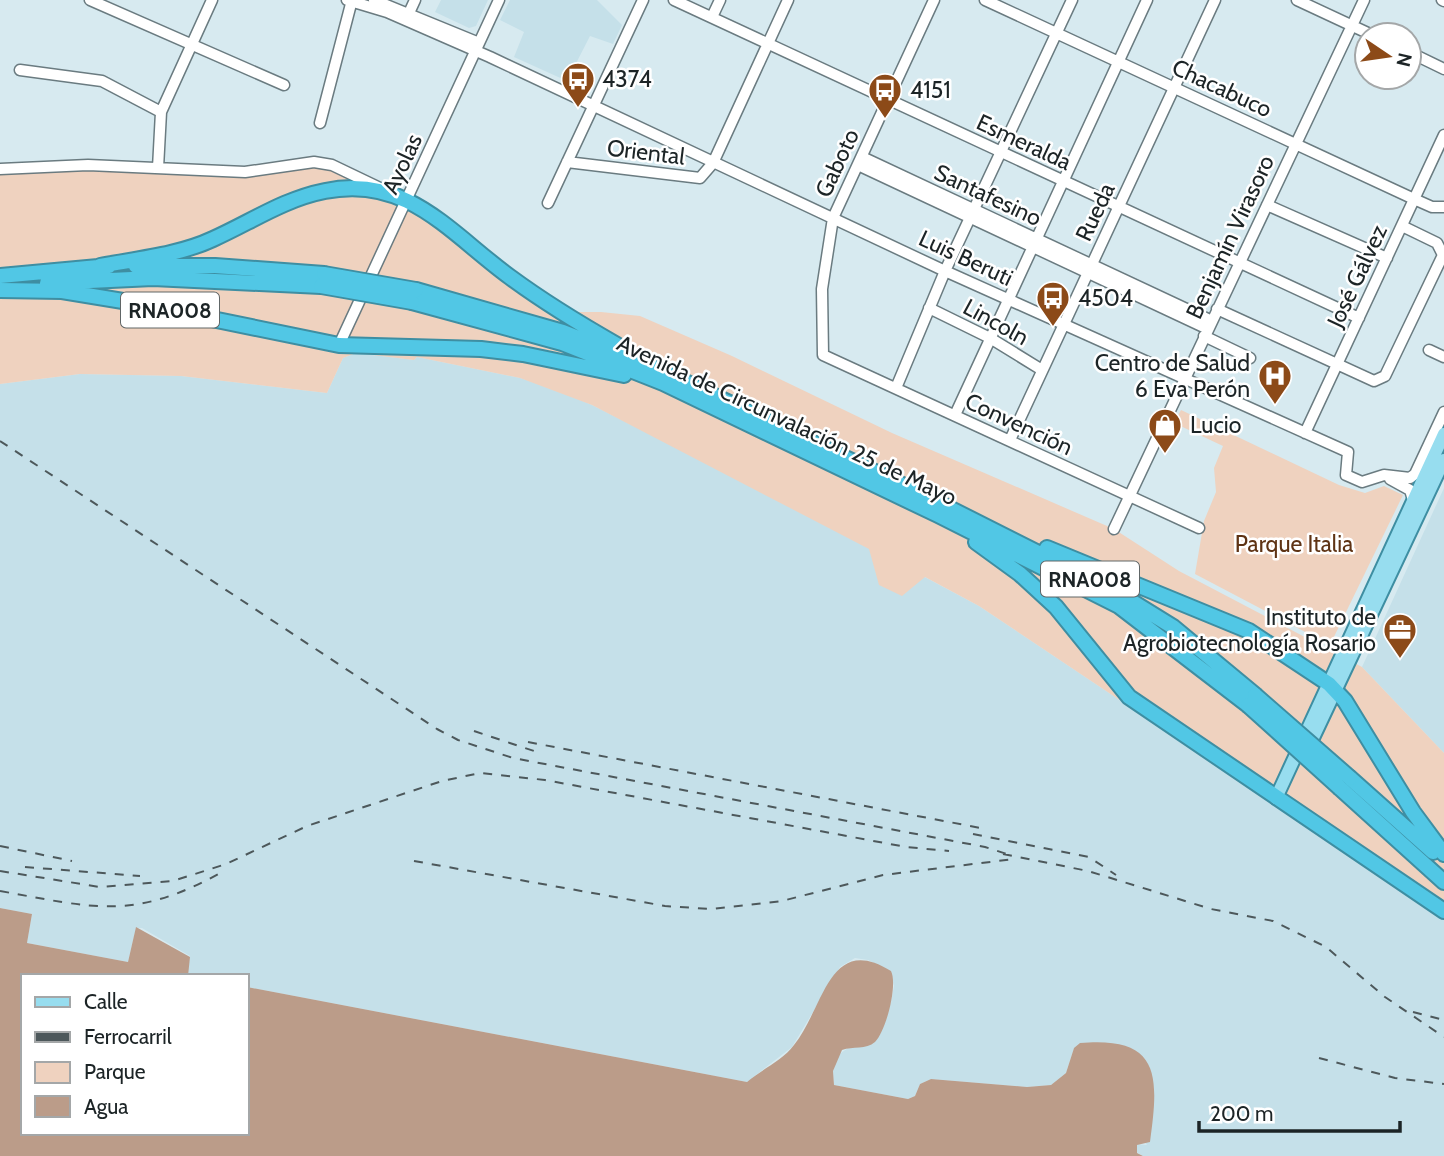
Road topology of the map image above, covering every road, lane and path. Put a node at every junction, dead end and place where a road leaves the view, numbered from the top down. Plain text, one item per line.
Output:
1 (90, 0) edge
2 (212, 0) edge
3 (350, 0) edge
4 (374, 0) edge
5 (415, 0) edge
6 (499, 0) edge
7 (643, 0) edge
8 (674, 0) edge
9 (720, 0) edge
10 (788, 0) edge
11 (934, 0) edge
12 (985, 0) edge
13 (1072, 0) edge
14 (1147, 0) edge
15 (1215, 0) edge
16 (1297, 0) edge
17 (1364, 0) edge
18 (1314, 4) edge
19 (409, 13) junction
20 (712, 18) junction
21 (1352, 26) junction
22 (1057, 33) junction
23 (768, 43) junction
24 (191, 45) junction
25 (478, 47) junction
26 (1423, 59) edge
27 (1118, 61) junction
28 (1444, 69) edge
29 (20, 70) dead end
30 (284, 85) dead end
31 (1175, 87) junction
32 (888, 99) junction
33 (593, 106) junction
34 (161, 112) junction
35 (320, 123) dead end
36 (1444, 135) edge
37 (1296, 144) junction
38 (1001, 153) junction
39 (860, 161) junction
40 (567, 163) junction
41 (713, 163) junction
42 (158, 168) junction
43 (0, 169) edge
44 (1063, 182) junction
45 (384, 190) junction
46 (1414, 199) junction
47 (407, 200) junction
48 (548, 203) dead end
49 (1267, 205) junction
50 (1444, 207) edge
51 (1118, 208) junction
52 (972, 214) junction
53 (833, 218) junction
54 (1402, 226) junction
55 (1035, 243) junction
56 (1443, 255) edge
57 (1387, 258) junction
58 (1239, 263) junction
59 (100, 266) junction
60 (1089, 269) junction
61 (945, 271) junction
62 (0, 276) edge
63 (323, 280) junction
64 (0, 289) edge
65 (1008, 299) junction
66 (929, 308) junction
67 (1217, 309) junction
68 (1359, 318) junction
69 (1064, 324) junction
70 (1208, 329) junction
71 (990, 338) junction
72 (339, 345) junction
73 (1429, 350) dead end
74 (822, 355) joint
75 (1444, 357) edge
76 (1250, 358) dead end
77 (1337, 363) junction
78 (1042, 370) junction
79 (663, 377) junction
80 (1184, 379) junction
81 (896, 388) junction
82 (1444, 412) edge
83 (955, 415) junction
84 (1305, 433) junction
85 (1444, 434) edge
86 (1010, 440) junction
87 (1444, 460) edge
88 (1384, 475) junction
89 (1130, 496) junction
90 (1413, 500) junction
91 (938, 515) junction
92 (962, 515) junction
93 (1199, 528) dead end
94 (1114, 529) dead end
95 (1204, 660) junction
96 (1332, 687) junction
97 (1345, 783) junction
98 (1280, 800) junction
99 (1444, 854) edge
100 (1444, 863) edge
101 (1444, 882) edge
102 (1444, 911) edge

1 - 24 street
2 - 24 street
3 - 25 street
3 - 35 street
4 - 19 street
5 - 19 street
6 - 25 street, Ayolas
7 - 33 street
8 - 20 street, Esmeralda
9 - 20 street
10 - 23 street
11 - 32 street, Gaboto
12 - 22 street, Chacabuco
13 - 22 street
14 - 27 street
15 - 31 street, Rueda
16 - 18 street
17 - 21 street, Benjamín Virasoro
18 - 21 street
19 - 25 street
20 - 23 street, Esmeralda
21 - 37 street, Benjamín Virasoro
22 - 27 street, Chacabuco
22 - 38 street
23 - 32 street, Esmeralda
23 - 41 street
24 - 30 street
24 - 34 street
25 - 33 street, Luis Beruti
25 - 47 street, Ayolas
26 - 28 street
27 - 31 street, Chacabuco
27 - 44 street
29 - 34 street
31 - 37 street, Chacabuco
31 - 51 street, Rueda
32 - 38 street, Esmeralda
32 - 39 street, Gaboto
33 - 40 street
33 - 41 street, Luis Beruti
34 - 42 street
36 - 46 street, José Gálvez
37 - 46 street, Chacabuco
37 - 49 street, Benjamín Virasoro
38 - 44 street, Esmeralda
38 - 52 street
39 - 52 street, Santafesino
39 - 53 street, Gaboto
40 - 41 street, Oriental
40 - 48 street
41 - 53 street, Luis Beruti
42 - 43 street
42 - 45 street
44 - 51 street, Esmeralda
44 - 55 street
45 - 47 highway
45 - 59 highway
46 - 50 street, Chacabuco
46 - 54 street, José Gálvez
47 - 72 street, Ayolas
47 - 79 highway, RNA008
49 - 57 street
49 - 58 street, Benjamín Virasoro
51 - 58 street, Esmeralda
51 - 60 street, Rueda
52 - 55 street, Santafesino
52 - 61 street
53 - 61 street, Luis Beruti
53 - 74 street, Gaboto
54 - 56 street
54 - 57 street, José Gálvez
55 - 60 street, Santafesino
55 - 65 street
56 - 77 street
57 - 68 street, José Gálvez
58 - 67 street, Benjamín Virasoro
58 - 68 street, Esmeralda
59 - 62 highway, Avenida de Circunvalación 25 de Mayo / RNA008
59 - 63 highway, Avenida de Circunvalación 25 de Mayo / RNA008
60 - 69 street, Rueda
60 - 70 street, Santafesino
61 - 65 street, Luis Beruti
61 - 66 street
63 - 64 highway, Avenida de Circunvalación 25 de Mayo / RNA008
63 - 79 highway, Avenida de Circunvalación 25 de Mayo / RNA008, bridge
64 - 72 highway, RNA008
65 - 69 street, Luis Beruti
65 - 71 street
66 - 71 street, Lincoln
66 - 81 street
67 - 70 street, Benjamín Virasoro
67 - 77 street
68 - 77 street, José Gálvez
69 - 78 street, Rueda
69 - 80 street, Luis Beruti
70 - 76 street, Santafesino
70 - 80 street, Benjamín Virasoro
71 - 78 street, Lincoln
71 - 83 street
72 - 79 highway
73 - 75 street
74 - 81 street, Convención
77 - 84 street, José Gálvez
78 - 86 street, Rueda
79 - 91 highway, Avenida de Circunvalación 25 de Mayo / RNA008
79 - 92 highway, Avenida de Circunvalación 25 de Mayo / RNA008
80 - 84 street, Luis Beruti
80 - 89 street, Benjamín Virasoro
81 - 83 street, Convención
82 - 88 street, Luis Beruti
83 - 86 street, Convención
84 - 88 street, Luis Beruti
85 - 90 main road
86 - 89 street, Convención
87 - 96 main road
88 - 90 street
89 - 93 street, Convención
89 - 94 street, Benjamín Virasoro
90 - 96 main road
91 - 95 highway, Avenida de Circunvalación 25 de Mayo / RNA008
91 - 98 highway, RNA008
92 - 95 highway, Avenida de Circunvalación 25 de Mayo / RNA008
92 - 96 highway
95 - 97 highway, Avenida de Circunvalación 25 de Mayo / RNA008, bridge
96 - 98 main road
96 - 99 highway
97 - 100 highway, Avenida de Circunvalación 25 de Mayo / RNA008
97 - 101 highway, Avenida de Circunvalación 25 de Mayo / RNA008
98 - 102 highway

